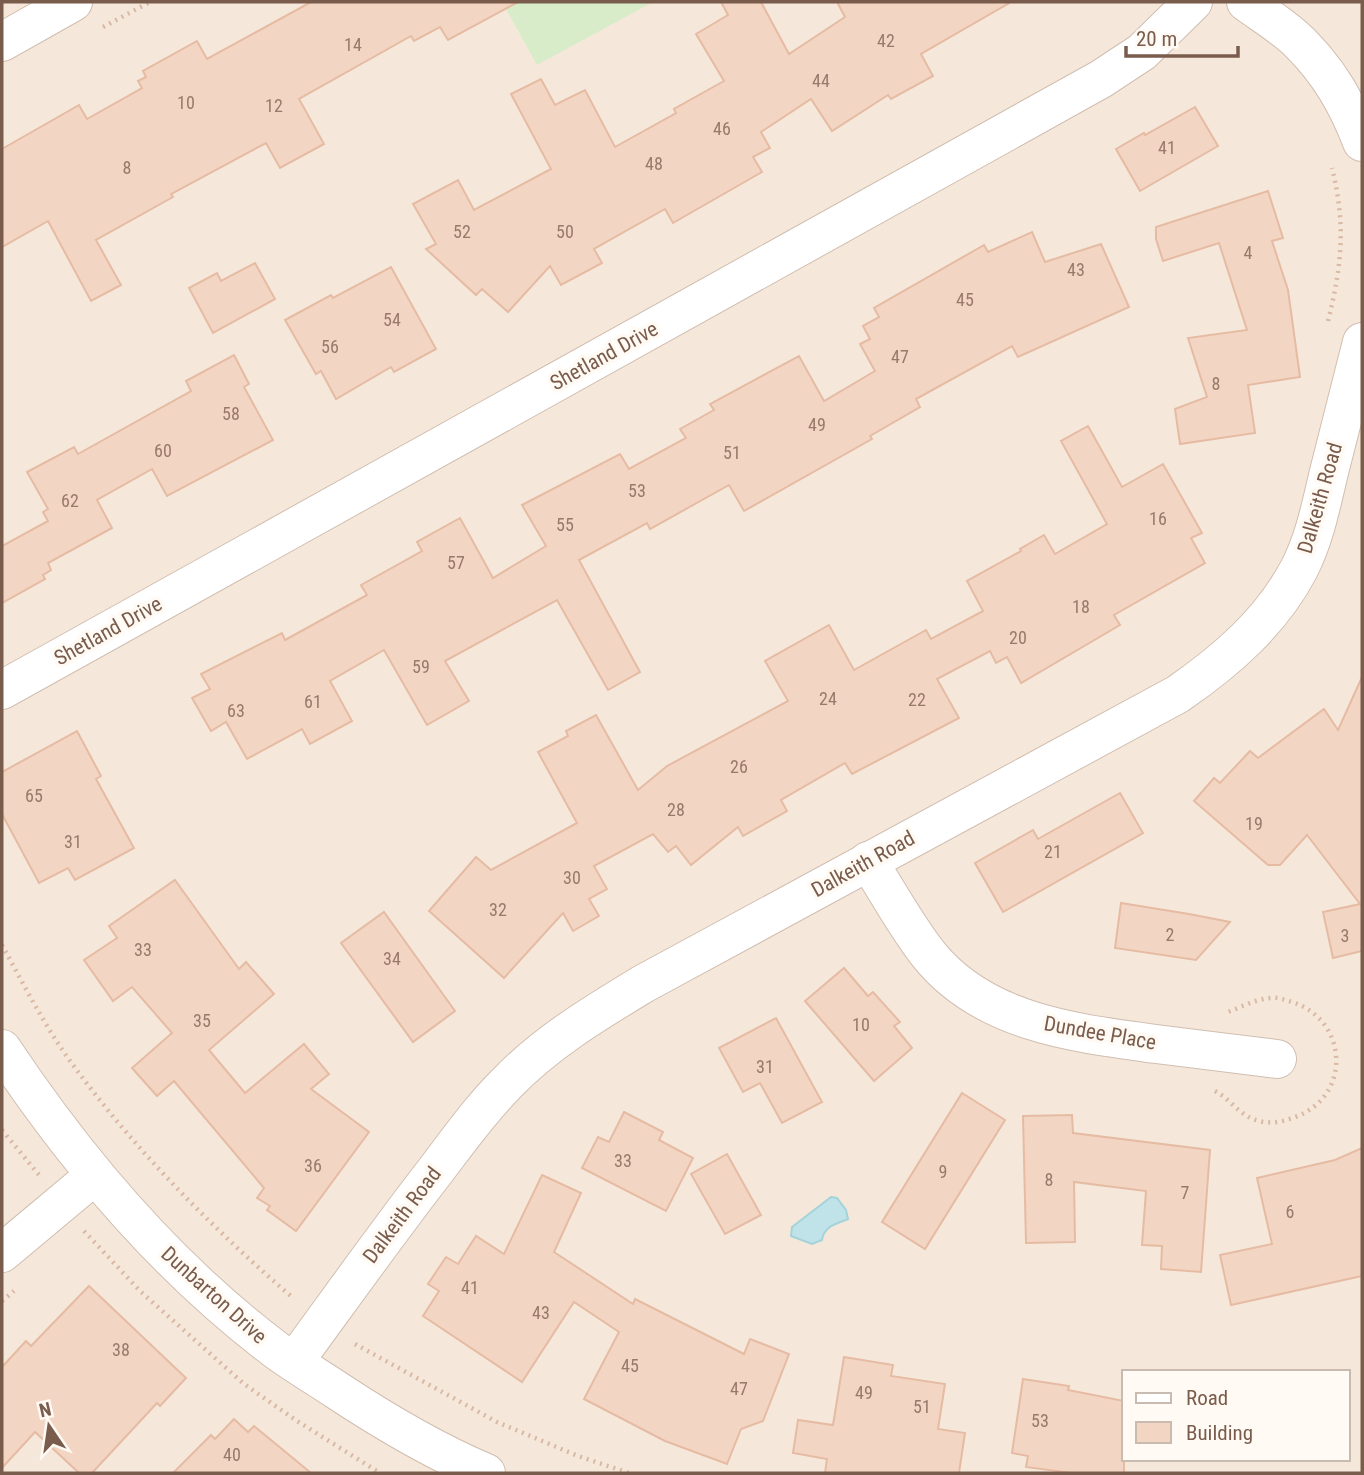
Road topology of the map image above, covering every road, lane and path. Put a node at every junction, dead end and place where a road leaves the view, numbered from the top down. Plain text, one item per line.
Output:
1 (72, 2) edge
2 (1192, 2) edge
3 (1246, 2) edge
4 (2, 41) edge
5 (1362, 142) edge
6 (1331, 164) dead end
7 (1326, 329) dead end
8 (1362, 342) edge
9 (2, 690) edge
10 (868, 861) junction
11 (2, 945) edge
12 (2, 1049) edge
13 (1278, 1059) dead end
14 (2, 1130) edge
15 (39, 1175) dead end
16 (94, 1175) junction
17 (2, 1253) edge
18 (301, 1288) dead end
19 (362, 1333) dead end
20 (294, 1362) junction
21 (486, 1473) edge
22 (628, 1473) edge

1 - 4 street
2 - 9 street, Shetland Drive
3 - 5 street
6 - 7 path
8 - 10 street, Dalkeith Road
10 - 13 street, Dundee Place
10 - 20 street, Dalkeith Road
11 - 18 path
12 - 16 street, Dunbarton Drive
14 - 15 path
16 - 17 street
16 - 20 street, Dunbarton Drive
19 - 22 path
20 - 21 street, Dunbarton Drive

